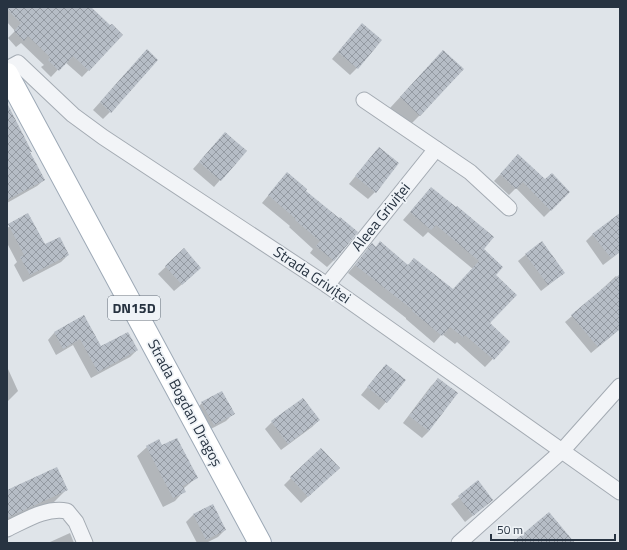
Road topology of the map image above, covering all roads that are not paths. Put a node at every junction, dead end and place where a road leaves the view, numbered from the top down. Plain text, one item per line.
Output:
1 (7, 69) edge
2 (7, 74) edge
3 (364, 100) dead end
4 (436, 149) junction
5 (509, 208) dead end
6 (327, 285) junction
7 (620, 386) edge
8 (562, 451) junction
9 (620, 492) edge
10 (7, 529) edge
11 (85, 543) edge
12 (260, 543) edge
13 (458, 543) edge

1 - 6 street, Strada Griviței
2 - 12 main road, Strada Bogdan Dragoș / DN15D
3 - 4 street
4 - 5 street
4 - 6 street, Aleea Griviței
6 - 8 street, Strada Griviței
7 - 8 street
8 - 9 street, Strada Griviței
8 - 13 street
10 - 11 street

